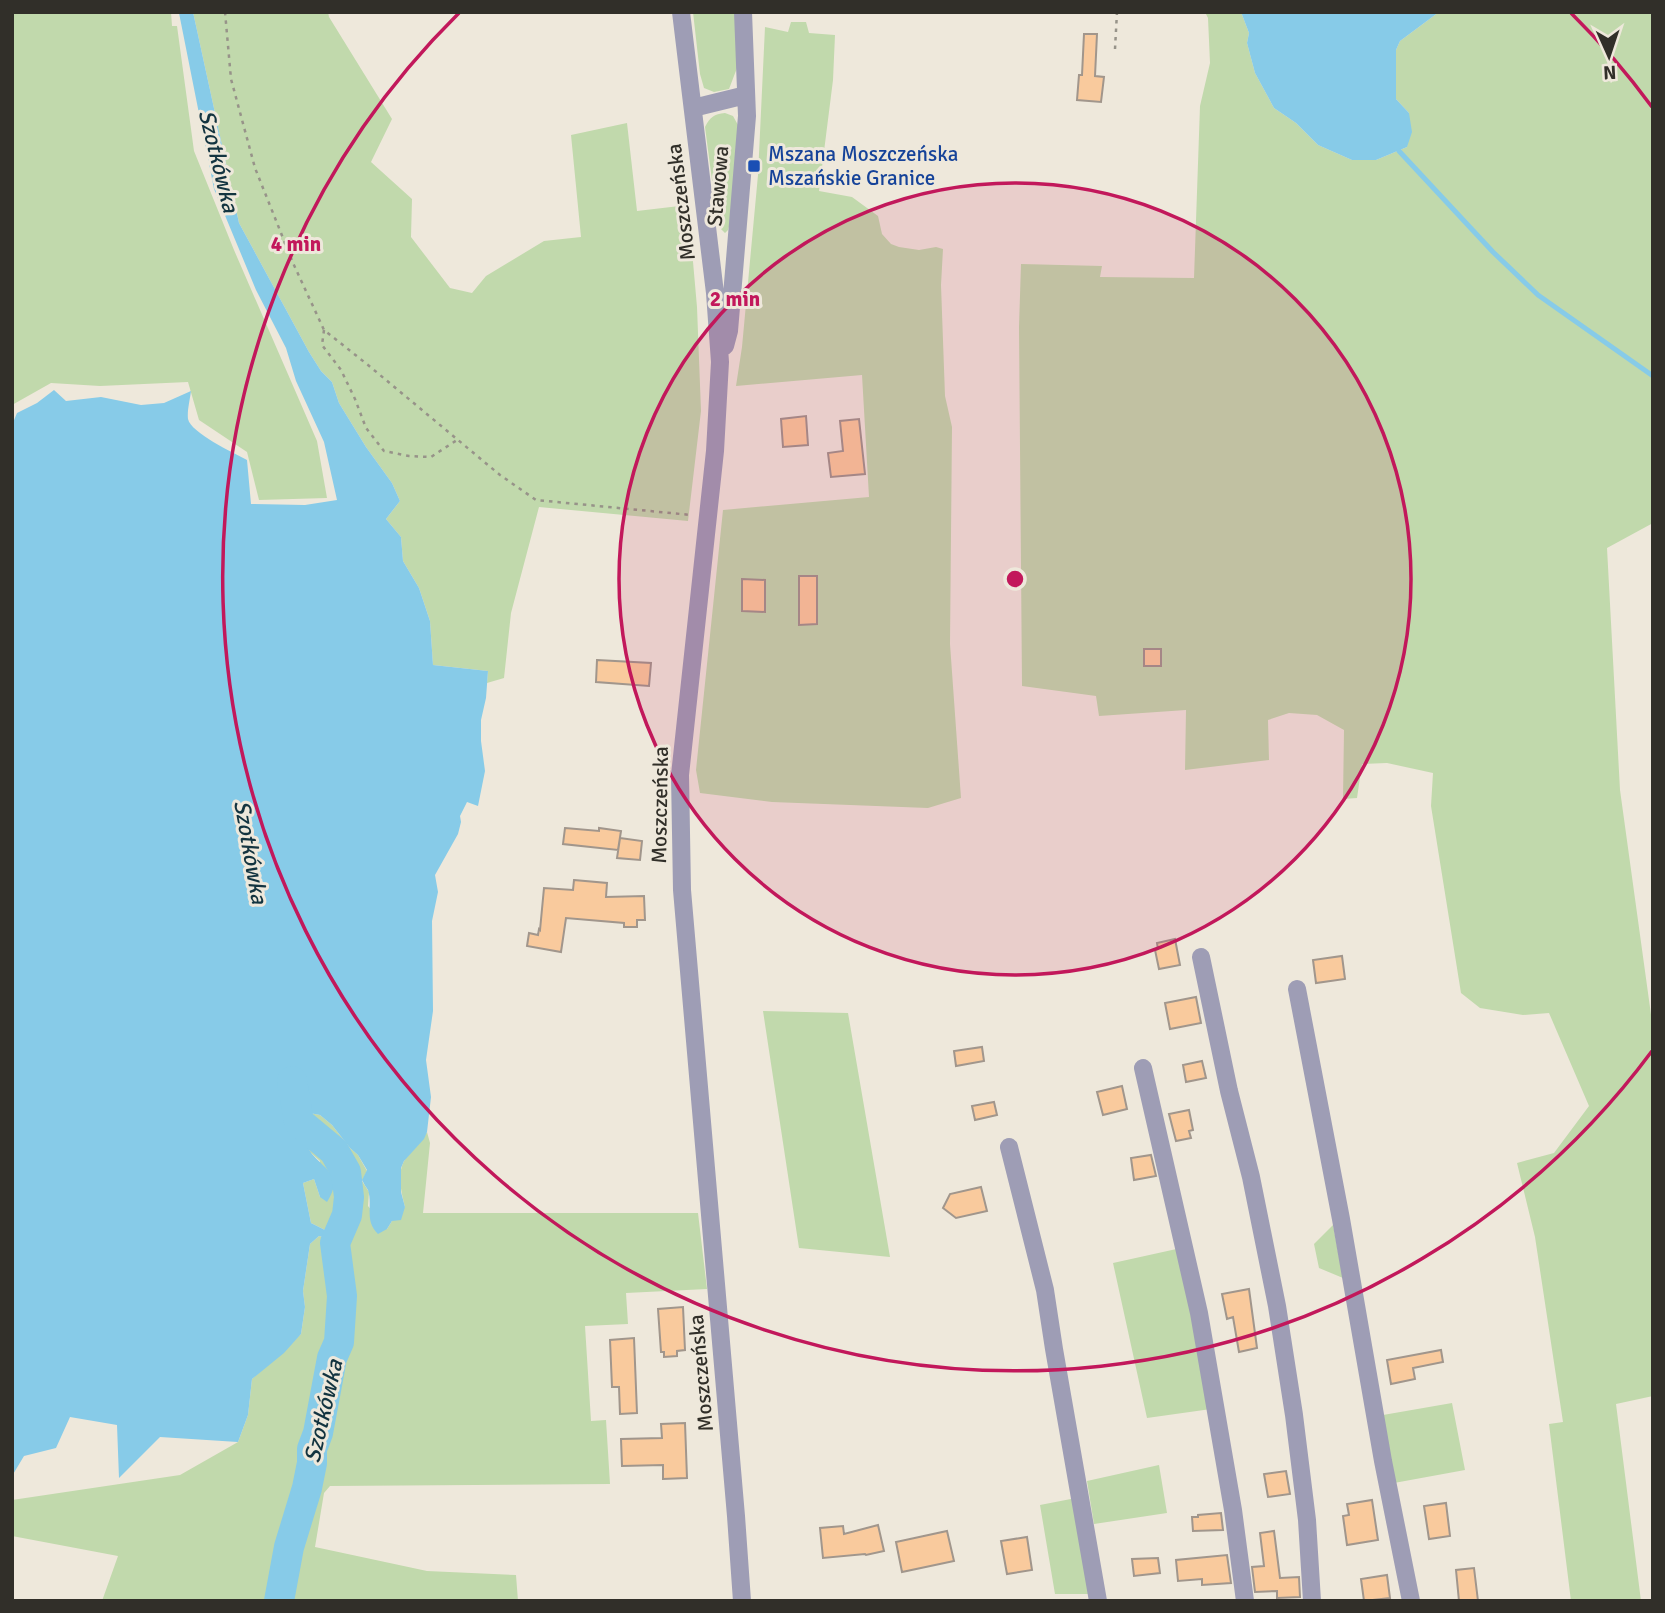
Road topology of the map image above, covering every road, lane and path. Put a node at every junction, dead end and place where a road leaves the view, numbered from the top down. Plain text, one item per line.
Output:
1 (225, 12) edge
2 (681, 12) edge
3 (743, 12) edge
4 (1117, 12) edge
5 (1115, 49) dead end
6 (747, 95) junction
7 (693, 108) junction
8 (324, 330) junction
9 (720, 362) junction
10 (457, 440) junction
11 (708, 516) junction
12 (1201, 957) dead end
13 (1297, 989) dead end
14 (1143, 1068) dead end
15 (1009, 1147) dead end
16 (742, 1601) edge
17 (1098, 1601) edge
18 (1245, 1601) edge
19 (1312, 1601) edge
20 (1410, 1601) edge

1 - 8 path
2 - 7 street, Moszczeńska
3 - 6 street, Stawowa
4 - 5 path
6 - 7 street
6 - 9 street, Stawowa
7 - 9 street, Moszczeńska
8 - 10 path
8 - 10 path
9 - 11 street, Moszczeńska
10 - 11 path
11 - 16 street, Moszczeńska
12 - 19 street
13 - 20 street
14 - 18 street
15 - 17 street

